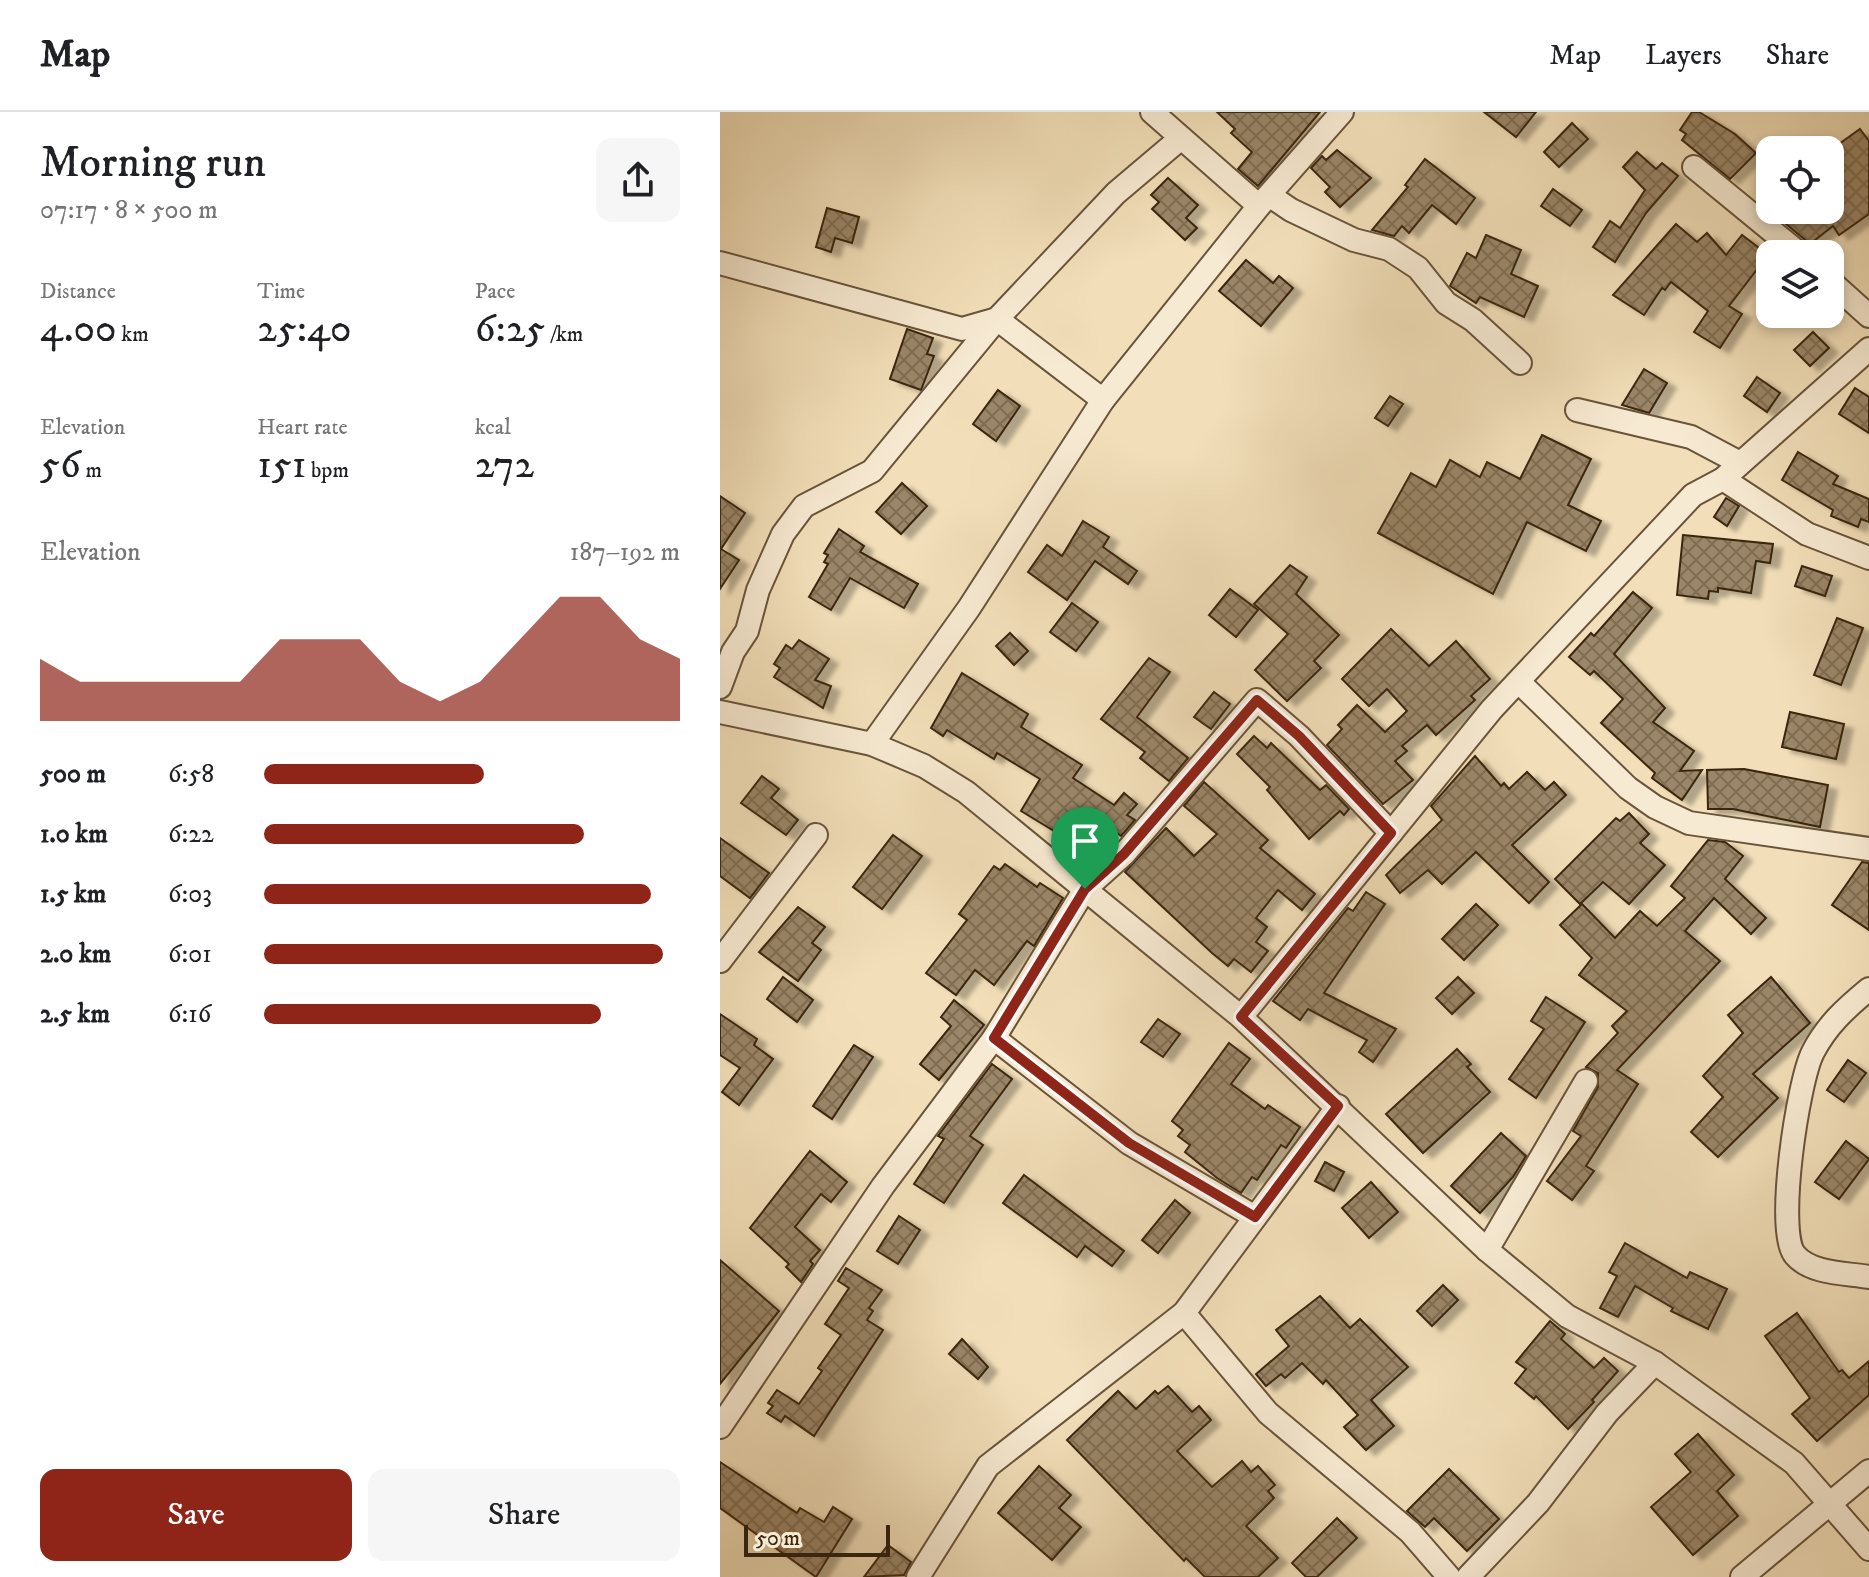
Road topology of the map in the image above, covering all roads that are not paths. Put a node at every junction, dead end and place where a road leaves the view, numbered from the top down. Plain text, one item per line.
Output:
1 (1152, 112) edge
2 (1342, 112) edge
3 (1181, 138) junction
4 (1694, 167) dead end
5 (1264, 200) junction
6 (1783, 240) edge
7 (720, 263) edge
8 (1844, 294) edge
9 (1869, 316) edge
10 (997, 319) junction
11 (1869, 349) edge
12 (1520, 363) dead end
13 (1103, 400) junction
14 (1577, 410) dead end
15 (1740, 463) junction
16 (1723, 479) junction
17 (1869, 558) edge
18 (1519, 682) junction
19 (720, 687) edge
20 (720, 712) edge
21 (872, 744) junction
22 (1391, 833) junction
23 (816, 835) dead end
24 (1869, 849) edge
25 (1085, 889) junction
26 (720, 961) edge
27 (1869, 989) edge
28 (1241, 1017) junction
29 (994, 1038) junction
30 (1586, 1081) dead end
31 (1338, 1106) junction
32 (1255, 1217) junction
33 (1487, 1250) junction
34 (1869, 1277) edge
35 (1184, 1313) junction
36 (1655, 1363) junction
37 (720, 1427) edge
38 (1869, 1471) edge
39 (1829, 1504) junction
40 (1869, 1549) edge
41 (918, 1577) edge
42 (1449, 1577) edge
43 (1468, 1577) edge
44 (1742, 1577) edge

1 - 3 street
2 - 5 street
3 - 5 street
3 - 10 street
4 - 6 street
5 - 12 street
5 - 13 street
7 - 10 street
8 - 9 street
10 - 13 street
10 - 19 street
11 - 15 street
13 - 21 street
14 - 15 street
15 - 16 street
16 - 17 street
16 - 18 street
18 - 22 street
18 - 24 street
20 - 21 street
21 - 25 street
22 - 25 street
22 - 28 street
23 - 26 street
25 - 28 street
25 - 29 street
27 - 34 street
28 - 31 street
29 - 32 street
29 - 37 street
30 - 33 street
31 - 32 street
31 - 33 street
32 - 35 street
33 - 36 street
35 - 41 street
35 - 42 street
36 - 39 street
36 - 43 street
38 - 39 street
39 - 40 street
39 - 44 street

